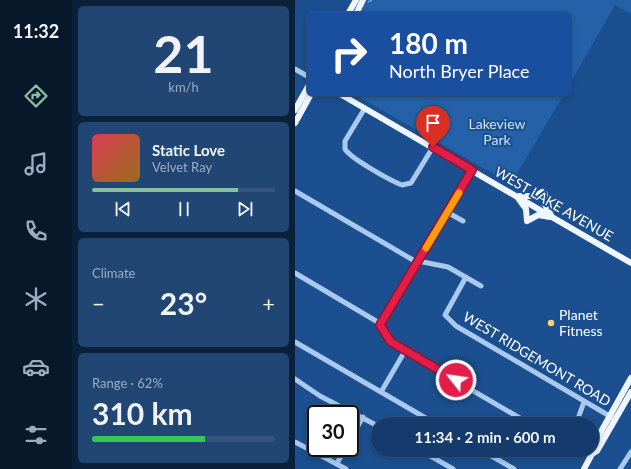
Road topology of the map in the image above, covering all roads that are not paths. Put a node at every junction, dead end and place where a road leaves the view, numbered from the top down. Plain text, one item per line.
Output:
1 (356, 0) edge
2 (363, 0) edge
3 (350, 12) edge
4 (357, 12) edge
5 (295, 69) edge
6 (307, 76) edge
7 (307, 89) edge
8 (310, 96) edge
9 (344, 96) edge
10 (365, 108) junction
11 (295, 110) edge
12 (297, 115) edge
13 (295, 123) edge
14 (433, 147) junction
15 (472, 170) junction
16 (295, 191) edge
17 (516, 196) junction
18 (447, 212) junction
19 (553, 218) junction
20 (463, 221) dead end
21 (418, 262) junction
22 (631, 263) edge
23 (295, 273) edge
24 (466, 277) junction
25 (481, 286) dead end
26 (380, 325) junction
27 (295, 342) edge
28 (405, 351) junction
29 (295, 379) edge
30 (630, 381) edge
31 (381, 392) junction
32 (631, 392) edge
33 (584, 402) junction
34 (623, 406) junction
35 (363, 417) junction
36 (424, 417) edge
37 (518, 417) edge
38 (579, 417) edge
39 (613, 418) junction
40 (371, 422) edge
41 (359, 424) edge
42 (295, 442) edge
43 (631, 452) edge
44 (340, 457) edge
45 (432, 457) edge
46 (493, 457) edge
47 (337, 463) junction
48 (346, 469) edge
49 (453, 469) edge
50 (514, 469) edge
51 (584, 469) edge
52 (620, 469) edge

1 - 3 main road
2 - 4 main road
5 - 6 street
7 - 11 main road
8 - 12 main road
9 - 10 main road, WEST LAKE AVENUE
10 - 14 main road, WEST LAKE AVENUE
10 - 14 street
12 - 13 main road
14 - 15 main road, WEST LAKE AVENUE
15 - 17 main road, WEST LAKE AVENUE
15 - 18 street
16 - 21 street
17 - 19 main road, WEST LAKE AVENUE
17 - 19 main road
17 - 19 main road
18 - 20 street
18 - 21 street
19 - 22 main road, WEST LAKE AVENUE
21 - 24 street
21 - 26 street
23 - 26 street
24 - 25 street
24 - 33 street, WEST RIDGEMONT ROAD
26 - 28 street
27 - 31 street
28 - 31 street
28 - 37 street
29 - 35 street
30 - 34 main road
30 - 39 main road
31 - 36 street
32 - 34 main road
33 - 38 street
33 - 39 street, WEST RIDGEMONT ROAD
34 - 39 main road
35 - 40 street
35 - 41 street
39 - 51 main road
42 - 47 street
43 - 52 street
44 - 47 street
45 - 49 street
46 - 50 street
47 - 48 street

